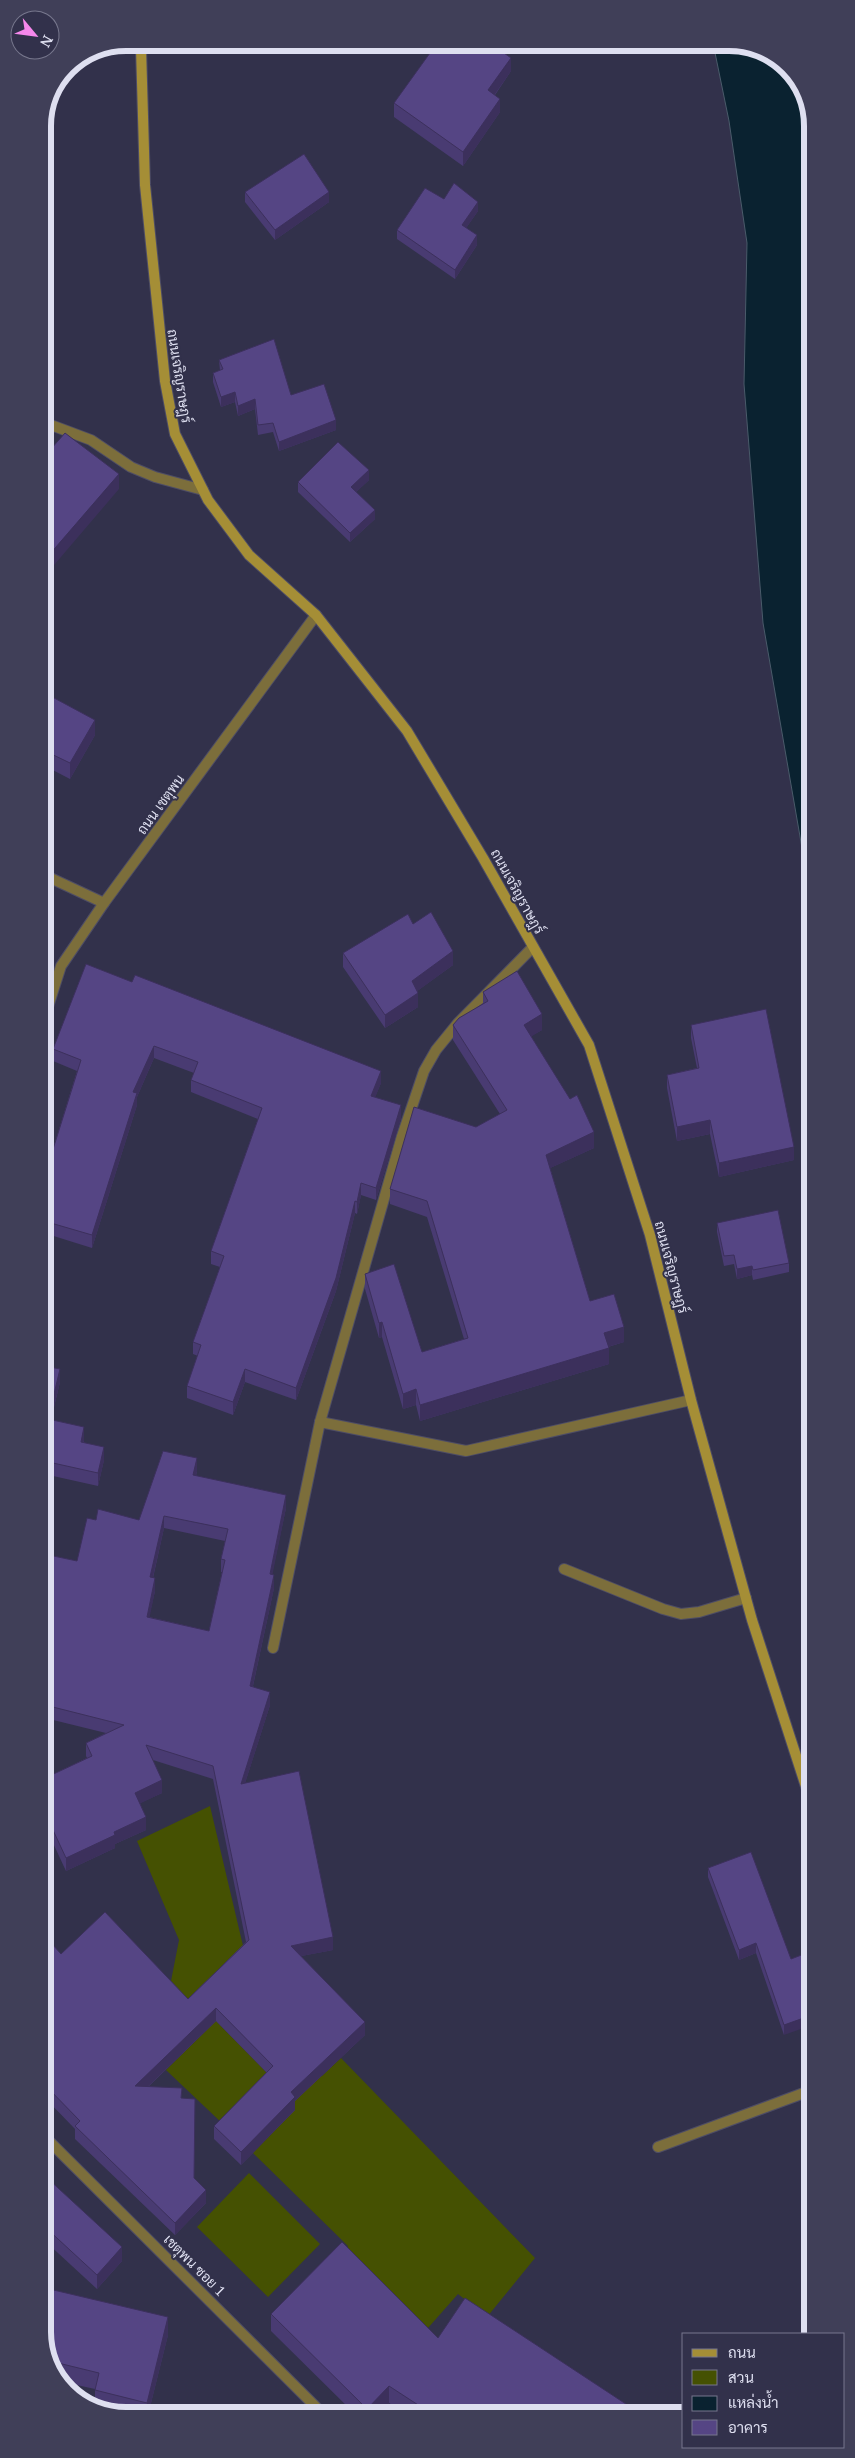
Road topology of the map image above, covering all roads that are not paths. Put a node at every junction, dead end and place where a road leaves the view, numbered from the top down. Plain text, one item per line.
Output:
1 (141, 51) edge
2 (51, 425) edge
3 (203, 490) junction
4 (316, 615) junction
5 (51, 878) edge
6 (104, 903) junction
7 (533, 947) junction
8 (51, 997) edge
9 (691, 1400) junction
10 (320, 1422) junction
11 (564, 1569) dead end
12 (746, 1598) junction
13 (273, 1648) dead end
14 (804, 1780) edge
15 (804, 2093) edge
16 (51, 2143) edge
17 (658, 2147) dead end
18 (316, 2407) edge

1 - 3 main road, ถนนเจริญราษฎร์
2 - 3 street
3 - 4 main road, ถนนเจริญราษฎร์
4 - 6 street, ถนน เชตุพน
4 - 7 main road, ถนนเจริญราษฎร์
5 - 6 street
6 - 8 street, ถนน เชตุพน
7 - 9 main road, ถนนเจริญราษฎร์
7 - 10 street
9 - 10 street
9 - 12 main road, ถนนเจริญราษฎร์
10 - 13 street
11 - 12 street
12 - 14 main road, ถนนเจริญราษฎร์
15 - 17 street
16 - 18 street, เชตุพน ซอย 1

